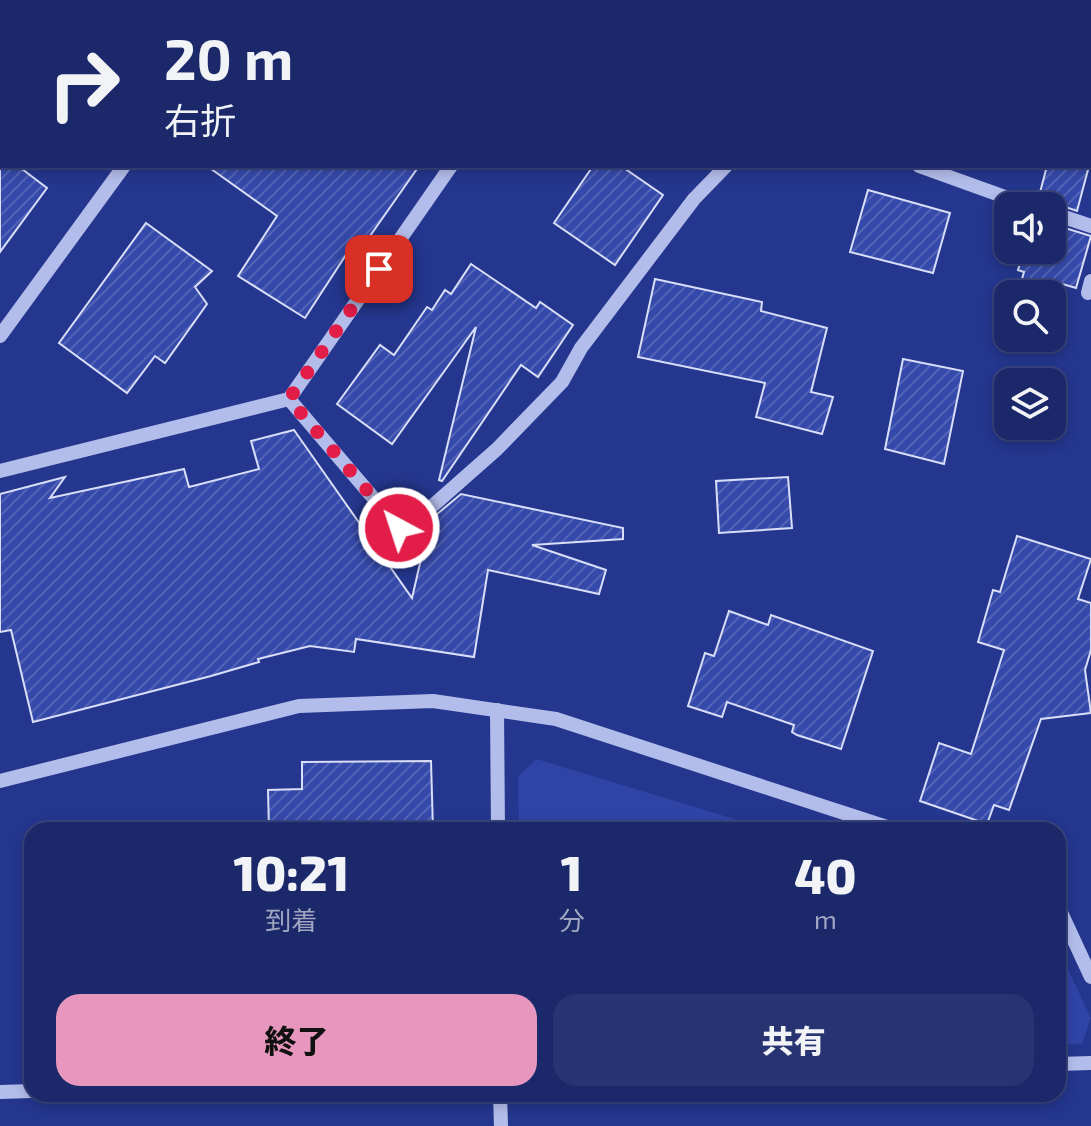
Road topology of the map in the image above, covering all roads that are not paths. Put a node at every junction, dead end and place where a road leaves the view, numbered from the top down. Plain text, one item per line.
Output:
1 (123, 168) edge
2 (450, 168) edge
3 (724, 168) edge
4 (925, 168) edge
5 (994, 193) edge
6 (1066, 218) edge
7 (1091, 226) edge
8 (0, 336) edge
9 (289, 399) junction
10 (0, 471) edge
11 (497, 710) junction
12 (0, 781) edge
13 (498, 822) edge
14 (871, 822) edge
15 (1066, 923) edge
16 (1091, 977) edge
17 (1091, 1063) edge
18 (1066, 1064) edge
19 (24, 1091) edge
20 (0, 1092) edge
21 (500, 1102) edge
22 (501, 1126) edge

1 - 8 street
2 - 9 street
3 - 9 street
4 - 5 street
6 - 7 street
9 - 10 street
11 - 12 street
11 - 13 street
11 - 14 street
15 - 16 street
17 - 18 street
19 - 20 street
21 - 22 street

